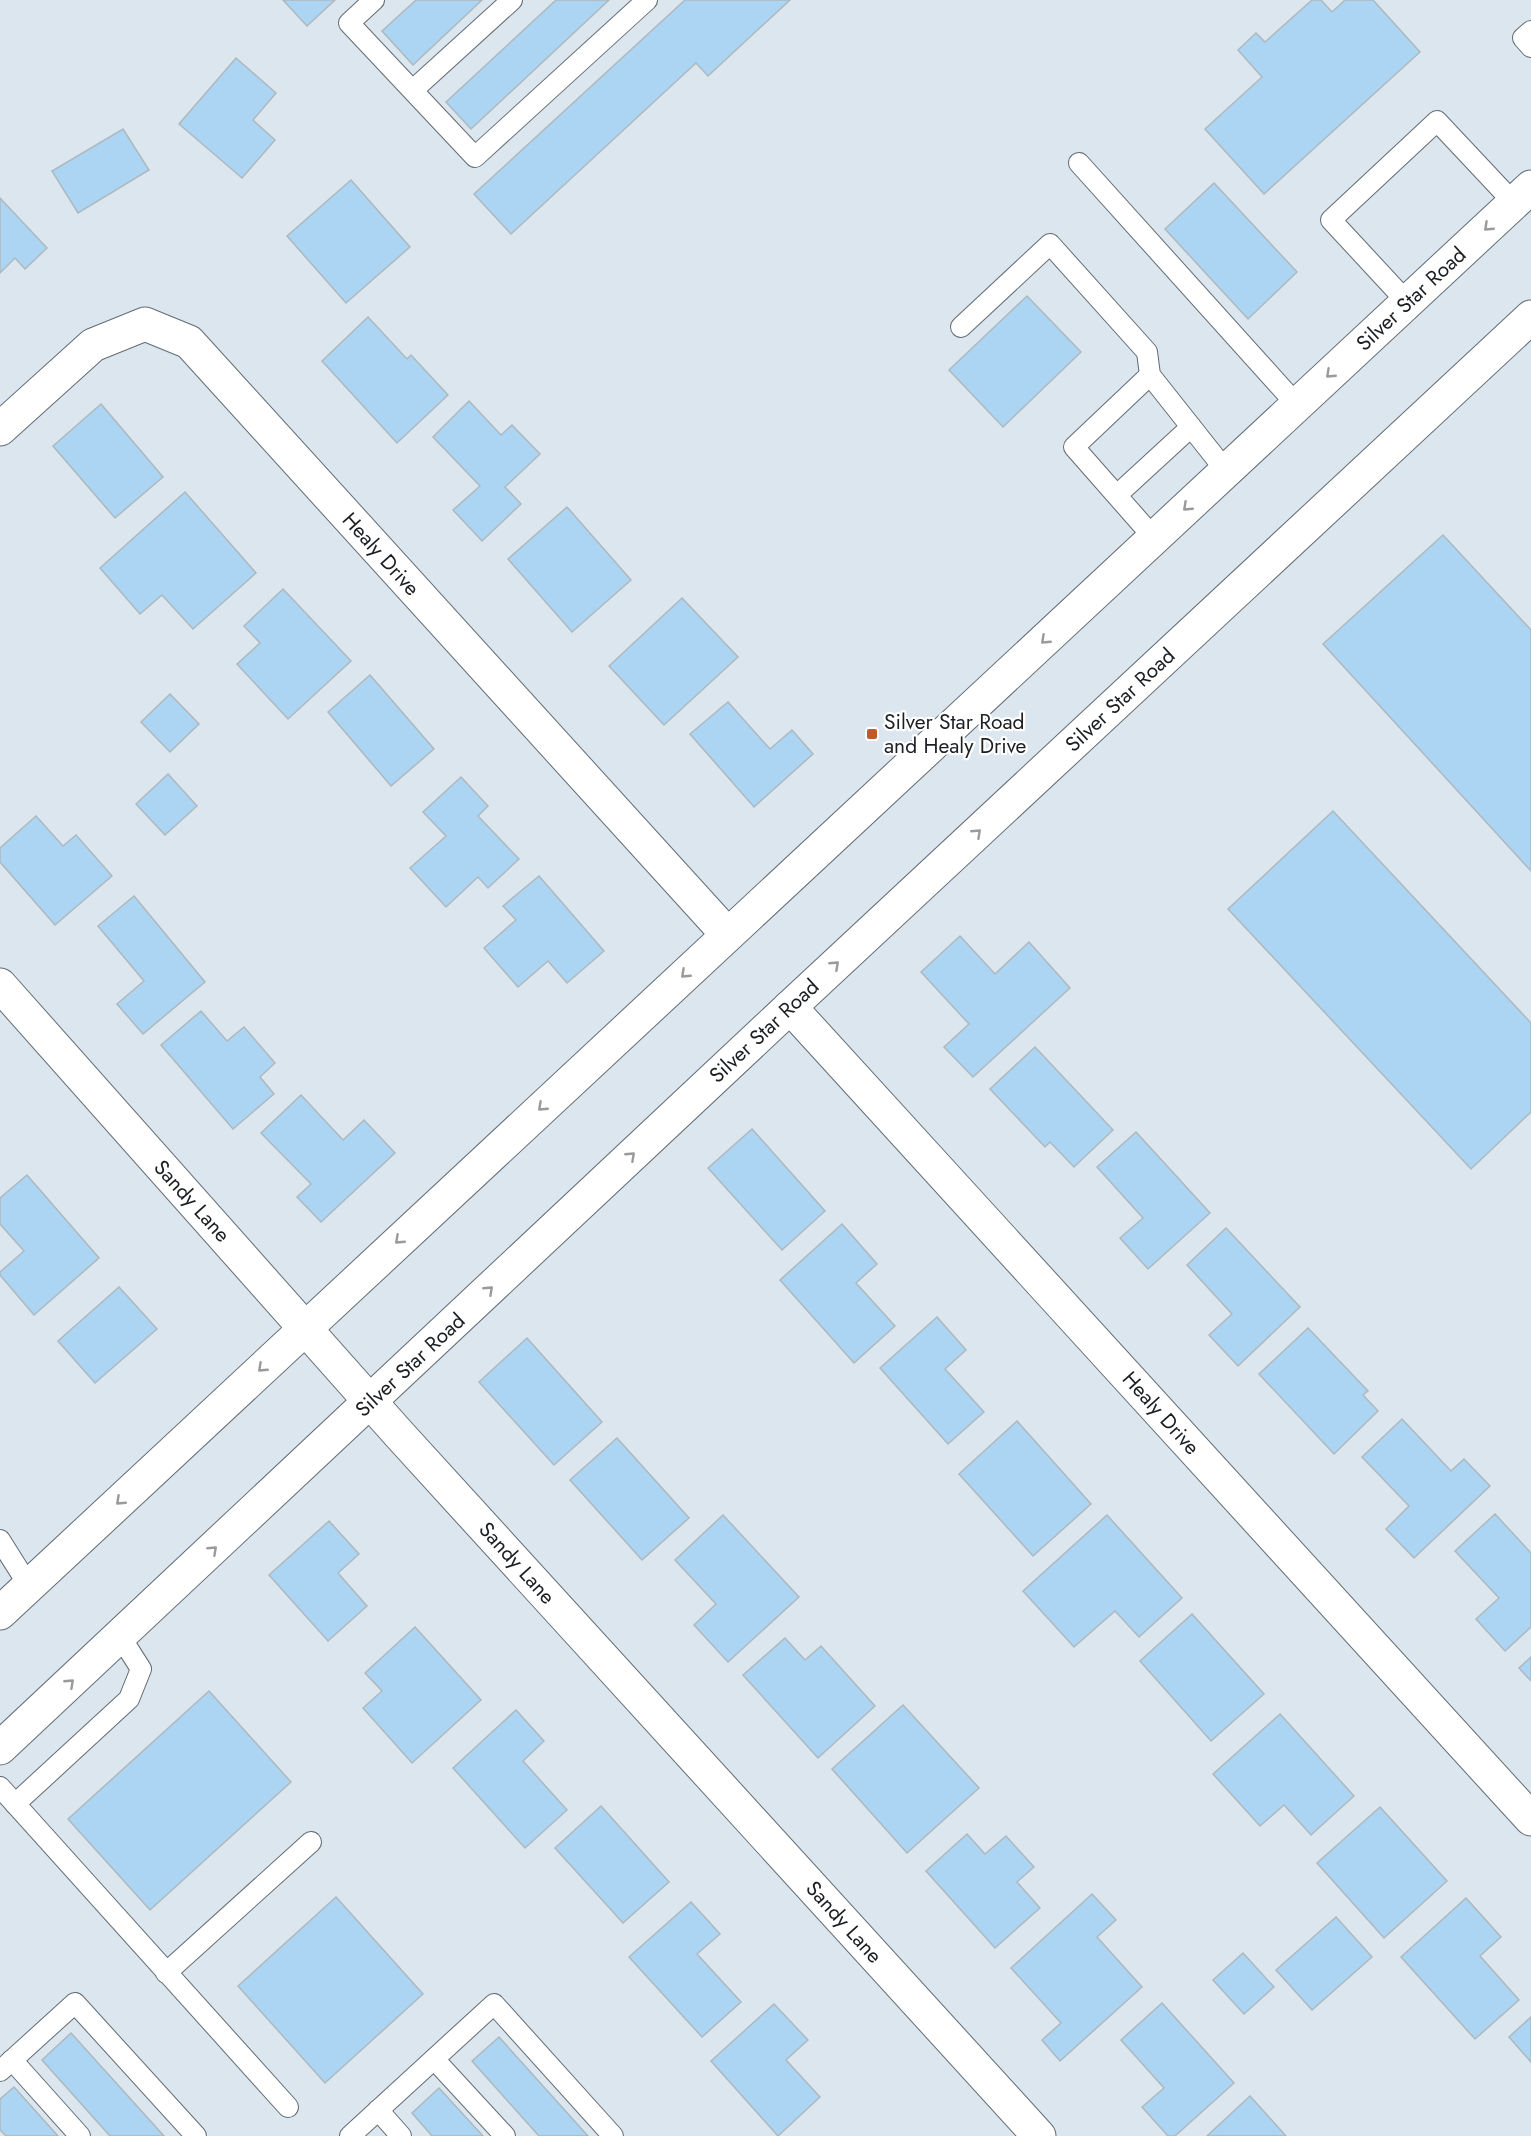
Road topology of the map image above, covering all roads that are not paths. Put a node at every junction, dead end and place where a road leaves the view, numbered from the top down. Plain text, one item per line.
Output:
1 (374, 0) edge
2 (512, 0) edge
3 (647, 0) edge
4 (1531, 31) edge
5 (1531, 47) edge
6 (413, 90) junction
7 (1079, 163) dead end
8 (1522, 195) edge
9 (1407, 302) junction
10 (1531, 317) edge
11 (961, 327) dead end
12 (1150, 375) junction
13 (1297, 405) junction
14 (1191, 427) junction
15 (0, 429) edge
16 (1226, 471) junction
17 (1117, 495) junction
18 (1154, 538) junction
19 (727, 934) junction
20 (0, 985) edge
21 (790, 1007) junction
22 (305, 1328) junction
23 (370, 1402) junction
24 (0, 1540) edge
25 (0, 1563) edge
26 (29, 1586) junction
27 (0, 1613) edge
28 (120, 1636) junction
29 (0, 1748) edge
30 (0, 1787) edge
31 (15, 1804) junction
32 (1531, 1819) edge
33 (311, 1842) dead end
34 (166, 1972) junction
35 (434, 2059) junction
36 (6, 2066) edge
37 (288, 2107) dead end
38 (378, 2110) junction
39 (80, 2136) edge
40 (196, 2136) edge
41 (350, 2136) edge
42 (401, 2136) edge
43 (505, 2136) edge
44 (613, 2136) edge
45 (1039, 2136) edge

1 - 6 lane
2 - 6 lane
3 - 6 lane
4 - 5 lane
7 - 13 lane
8 -> 9 main road, Silver Star Road
8 - 9 lane
9 -> 13 main road, Silver Star Road
21 -> 10 main road, Silver Star Road
11 - 12 lane
12 - 14 lane
12 - 17 lane
13 - 16 main road, Silver Star Road
14 - 16 lane
14 - 17 lane
15 - 19 main road, Healy Drive
16 -> 18 main road, Silver Star Road
17 - 18 lane
18 -> 19 main road, Silver Star Road
19 -> 22 main road, Silver Star Road
20 - 22 main road, Sandy Lane
23 -> 21 main road, Silver Star Road
21 - 32 main road, Healy Drive
22 - 23 main road, Sandy Lane
22 -> 26 main road, Silver Star Road
28 -> 23 main road, Silver Star Road
23 - 45 main road, Sandy Lane
24 - 26 lane
25 - 26 lane
26 - 27 main road, Silver Star Road
29 -> 28 main road, Silver Star Road
28 - 31 lane
30 - 31 lane
31 - 34 lane
33 - 34 lane
34 - 37 lane
35 - 38 lane
35 - 43 lane
35 - 44 lane
36 - 39 lane
36 - 40 lane
38 - 41 lane
38 - 42 lane

